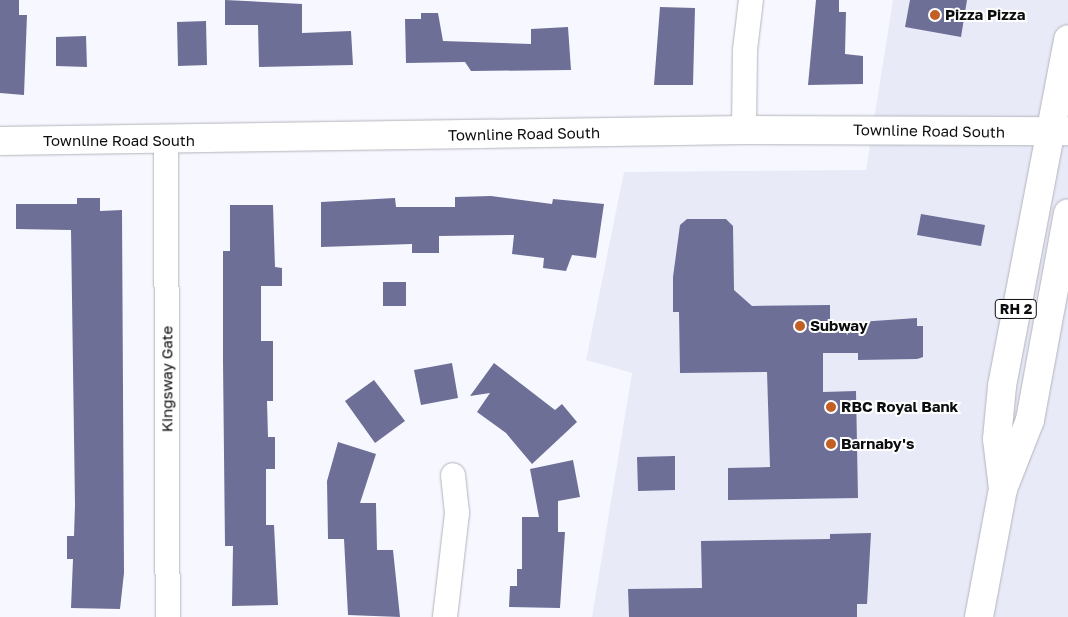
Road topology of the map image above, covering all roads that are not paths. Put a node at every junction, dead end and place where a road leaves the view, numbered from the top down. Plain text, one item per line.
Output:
1 (752, 0) edge
2 (1068, 40) edge
3 (744, 130) junction
4 (1058, 131) edge
5 (0, 141) edge
6 (166, 141) junction
7 (1068, 213) edge
8 (453, 475) dead end
9 (1003, 489) junction
10 (168, 617) edge
11 (445, 617) edge
12 (980, 617) edge

1 - 3 street
2 - 4 main road
3 - 4 main road, Townline Road South
3 - 6 main road, Townline Road South
4 - 9 main road, RH 2
5 - 6 main road, Townline Road South
6 - 10 street, Kingsway Gate
7 - 9 main road, RH 2
8 - 11 street
9 - 12 main road, RH 2

